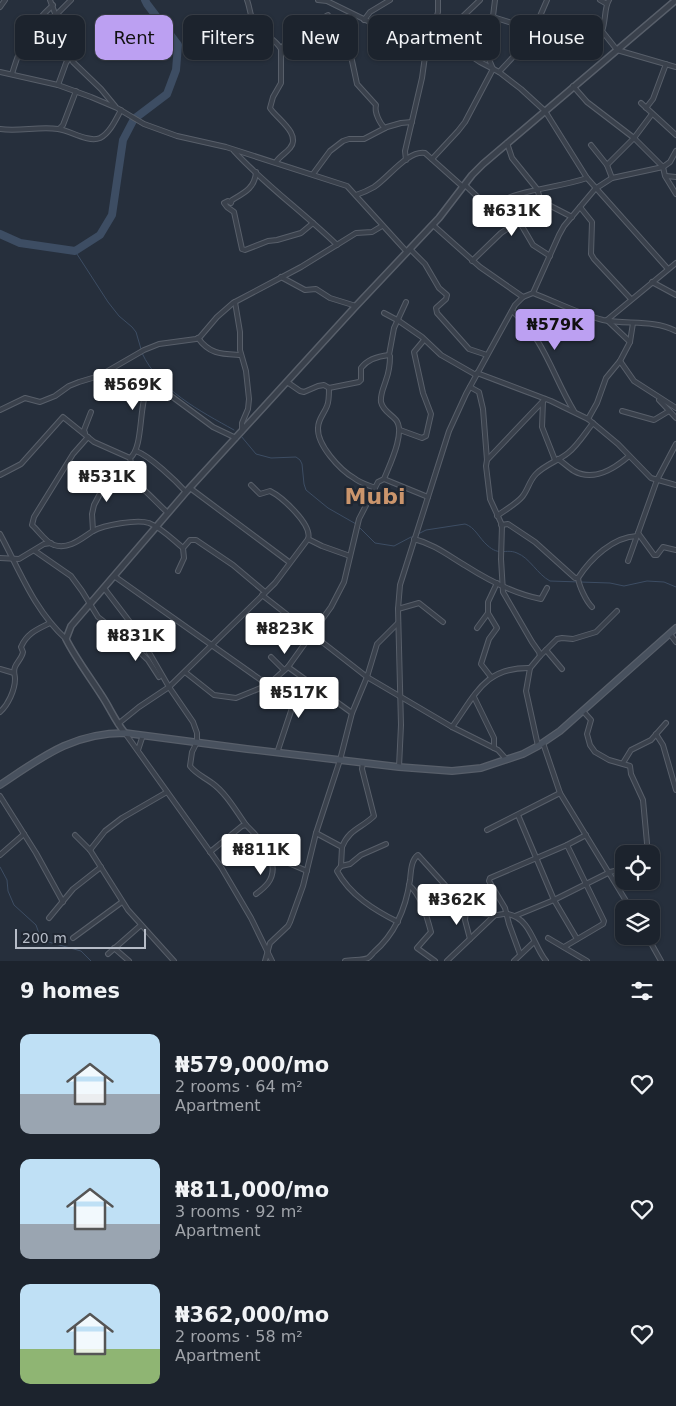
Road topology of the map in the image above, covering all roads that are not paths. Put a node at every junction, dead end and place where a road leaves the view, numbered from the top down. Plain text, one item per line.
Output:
1 (5, 0) edge
2 (50, 0) edge
3 (71, 0) edge
4 (248, 0) edge
5 (318, 0) edge
6 (390, 0) edge
7 (438, 0) edge
8 (480, 0) edge
9 (495, 0) edge
10 (547, 0) edge
11 (600, 0) edge
12 (676, 0) edge
13 (327, 1) edge
14 (608, 2) edge
15 (53, 5) junction
16 (0, 6) edge
17 (56, 14) joint
18 (437, 15) edge
19 (464, 15) edge
20 (493, 15) edge
21 (541, 15) edge
22 (364, 20) junction
23 (368, 22) edge
24 (603, 28) edge
25 (603, 32) edge
26 (281, 49) junction
27 (617, 50) junction
28 (68, 60) edge
29 (73, 60) edge
30 (424, 60) edge
31 (479, 60) edge
32 (489, 60) edge
33 (510, 60) edge
34 (666, 64) junction
35 (676, 67) edge
36 (493, 69) junction
37 (0, 72) edge
38 (499, 72) junction
39 (12, 74) junction
40 (58, 85) junction
41 (573, 86) junction
42 (76, 91) junction
43 (641, 104) dead end
44 (117, 108) junction
45 (646, 108) junction
46 (121, 110) junction
47 (545, 111) junction
48 (652, 114) junction
49 (412, 122) junction
50 (59, 128) junction
51 (385, 128) junction
52 (0, 129) edge
53 (676, 135) edge
54 (634, 138) junction
55 (506, 143) junction
56 (591, 145) dead end
57 (232, 149) junction
58 (676, 151) edge
59 (406, 160) junction
60 (432, 160) junction
61 (276, 162) junction
62 (607, 165) junction
63 (663, 167) junction
64 (256, 172) junction
65 (313, 174) junction
66 (665, 176) junction
67 (676, 177) edge
68 (587, 178) junction
69 (612, 178) junction
70 (464, 186) junction
71 (537, 189) junction
72 (596, 189) junction
73 (676, 194) edge
74 (356, 195) junction
75 (500, 201) junction
76 (541, 201) junction
77 (580, 207) junction
78 (572, 217) junction
79 (518, 221) junction
80 (313, 223) junction
81 (433, 225) junction
82 (382, 226) junction
83 (337, 245) junction
84 (408, 250) junction
85 (550, 256) junction
86 (472, 260) junction
87 (676, 263) edge
88 (668, 269) junction
89 (281, 277) junction
90 (652, 282) junction
91 (534, 292) junction
92 (676, 295) edge
93 (523, 297) junction
94 (631, 299) junction
95 (235, 302) junction
96 (406, 302) dead end
97 (356, 306) junction
98 (512, 311) junction
99 (384, 313) dead end
100 (397, 320) junction
101 (607, 320) junction
102 (633, 322) junction
103 (676, 331) edge
104 (198, 338) junction
105 (424, 340) junction
106 (630, 342) junction
107 (241, 355) junction
108 (389, 355) junction
109 (487, 355) junction
110 (620, 361) junction
111 (476, 374) junction
112 (287, 382) junction
113 (470, 387) junction
114 (329, 388) junction
115 (654, 395) junction
116 (544, 400) junction
117 (676, 408) edge
118 (0, 410) edge
119 (574, 411) junction
120 (622, 411) dead end
121 (669, 411) junction
122 (92, 412) dead end
123 (676, 418) edge
124 (588, 419) junction
125 (593, 423) junction
126 (400, 430) junction
127 (242, 431) junction
128 (85, 433) junction
129 (88, 437) junction
130 (236, 438) junction
131 (676, 444) edge
132 (136, 452) junction
133 (629, 456) junction
134 (130, 458) junction
135 (557, 459) junction
136 (487, 460) junction
137 (0, 475) edge
138 (129, 479) junction
139 (384, 479) junction
140 (657, 480) junction
141 (251, 485) dead end
142 (676, 485) edge
143 (375, 488) junction
144 (188, 490) junction
145 (428, 497) junction
146 (168, 513) junction
147 (497, 516) junction
148 (502, 525) junction
149 (156, 527) junction
150 (93, 531) junction
151 (0, 534) edge
152 (638, 534) junction
153 (308, 539) junction
154 (414, 539) junction
155 (51, 543) junction
156 (183, 548) junction
157 (676, 550) edge
158 (35, 551) junction
159 (350, 556) junction
160 (0, 558) edge
161 (12, 559) junction
162 (628, 561) dead end
163 (290, 562) junction
164 (178, 571) dead end
165 (114, 576) junction
166 (578, 578) junction
167 (497, 583) junction
168 (502, 585) junction
169 (104, 588) junction
170 (548, 588) dead end
171 (264, 594) junction
172 (90, 604) junction
173 (592, 607) dead end
174 (398, 609) junction
175 (618, 611) dead end
176 (488, 612) junction
177 (399, 622) junction
178 (443, 622) dead end
179 (50, 623) junction
180 (477, 628) dead end
181 (676, 628) edge
182 (136, 630) junction
183 (311, 634) junction
184 (670, 634) junction
185 (124, 638) junction
186 (66, 639) junction
187 (676, 642) edge
188 (213, 645) junction
189 (546, 650) junction
190 (540, 656) junction
191 (271, 657) dead end
192 (288, 667) junction
193 (530, 668) junction
194 (0, 669) edge
195 (562, 669) dead end
196 (284, 670) junction
197 (185, 672) junction
198 (14, 673) junction
199 (159, 677) dead end
200 (367, 677) junction
201 (491, 677) junction
202 (304, 679) junction
203 (268, 685) junction
204 (170, 687) junction
205 (400, 697) junction
206 (474, 697) junction
207 (583, 711) junction
208 (0, 712) edge
209 (352, 713) junction
210 (666, 723) dead end
211 (118, 724) junction
212 (452, 727) junction
213 (125, 732) junction
214 (656, 734) junction
215 (143, 735) junction
216 (197, 742) junction
217 (541, 744) junction
218 (494, 748) junction
219 (138, 750) junction
220 (277, 753) junction
221 (340, 760) junction
222 (507, 760) junction
223 (363, 763) junction
224 (623, 763) junction
225 (399, 767) junction
226 (0, 785) edge
227 (676, 790) edge
228 (167, 792) junction
229 (560, 793) junction
230 (0, 796) edge
231 (518, 815) junction
232 (246, 825) junction
233 (487, 830) dead end
234 (316, 833) junction
235 (24, 834) junction
236 (75, 835) dead end
237 (586, 835) junction
238 (386, 844) dead end
239 (568, 845) junction
240 (647, 845) edge
241 (342, 847) junction
242 (90, 850) junction
243 (210, 852) junction
244 (0, 855) edge
245 (270, 858) junction
246 (536, 858) junction
247 (341, 866) junction
248 (101, 867) junction
249 (307, 871) junction
250 (615, 871) edge
251 (610, 872) junction
252 (586, 884) junction
253 (409, 885) junction
254 (256, 894) dead end
255 (554, 900) junction
256 (626, 900) edge
257 (63, 902) junction
258 (122, 902) junction
259 (466, 912) junction
260 (505, 913) junction
261 (494, 916) junction
262 (515, 916) junction
263 (49, 918) dead end
264 (398, 922) junction
265 (141, 924) junction
266 (73, 938) dead end
267 (548, 938) dead end
268 (470, 939) junction
269 (577, 939) junction
270 (534, 942) junction
271 (651, 945) edge
272 (564, 947) junction
273 (114, 948) junction
274 (268, 951) junction
275 (373, 953) junction
276 (108, 954) dead end
277 (520, 954) junction
278 (658, 960) edge
279 (129, 961) edge
280 (174, 961) edge
281 (265, 961) edge
282 (272, 961) edge
283 (345, 961) edge
284 (366, 961) edge
285 (435, 961) edge
286 (447, 961) edge
287 (514, 961) edge
288 (546, 961) edge
289 (587, 961) edge

1 - 16 street
2 - 15 street
3 - 17 street
4 - 26 street
5 - 13 street
6 - 22 street
7 - 18 street
8 - 19 street
9 - 20 street
10 - 21 street
11 - 14 street
12 - 27 street
13 - 22 street
14 - 24 street
15 - 17 street
15 - 39 street
22 - 23 street
25 - 27 street
26 - 51 street
26 - 61 street
27 - 34 street
27 - 41 street
28 - 40 street
29 - 44 street
30 - 49 street
31 - 36 street
32 - 36 street
33 - 38 street
34 - 35 street
34 - 45 street
36 - 38 street
36 - 60 street
37 - 39 street
38 - 47 street
39 - 40 street
40 - 42 street
41 - 47 street
41 - 54 street
42 - 44 street
42 - 50 street
43 - 45 street
44 - 46 street
45 - 48 street
46 - 50 street
46 - 57 street
47 - 55 street
47 - 68 street
48 - 53 street
48 - 54 street
49 - 51 street
49 - 59 street
50 - 52 street
51 - 65 street
54 - 62 street
54 - 63 street
55 - 70 street
55 - 71 street
56 - 62 street
57 - 61 street
57 - 64 street
58 - 63 street
59 - 60 street
59 - 74 street
60 - 70 street
61 - 65 street
62 - 69 street
63 - 66 street
63 - 69 street
64 - 80 street
64 - 80 street
65 - 74 street
66 - 67 street
66 - 73 street
68 - 71 street
68 - 72 street
69 - 72 street
70 - 75 street
70 - 81 street
71 - 75 street
71 - 76 street
72 - 77 street
72 - 88 street
74 - 82 street
75 - 79 street
76 - 78 street
76 - 79 street
77 - 78 street
77 - 94 street
78 - 85 street
79 - 85 street
79 - 86 street
80 - 83 street
81 - 84 street
81 - 86 street
82 - 83 street
82 - 84 street
83 - 89 street
84 - 97 street
84 - 109 street
85 - 91 street
86 - 93 street
87 - 88 street
88 - 90 street
89 - 95 street
89 - 97 street
90 - 92 street
90 - 94 street
91 - 93 street
91 - 101 street
93 - 98 street
94 - 101 street
95 - 104 street
95 - 107 street
96 - 100 street
97 - 112 street
98 - 109 street
98 - 119 street
99 - 100 street
100 - 105 street
100 - 108 street
101 - 102 street
101 - 106 street
102 - 103 street
102 - 106 street
104 - 107 street
104 - 118 street
105 - 111 street
105 - 126 street
106 - 110 street
107 - 127 street
108 - 114 street
108 - 126 street
109 - 111 street
110 - 115 street
110 - 124 street
111 - 113 street
111 - 116 street
112 - 114 street
112 - 127 street
113 - 136 street
113 - 145 street
114 - 143 street
115 - 117 street
115 - 121 street
116 - 119 street
116 - 135 street
116 - 136 street
119 - 124 street
120 - 121 street
121 - 123 street
122 - 128 street
124 - 125 street
125 - 133 street
125 - 135 street
126 - 139 street
127 - 130 street
128 - 129 street
128 - 137 street
129 - 134 street
129 - 155 street
130 - 132 street
130 - 144 street
131 - 140 street
132 - 134 street
132 - 144 street
133 - 135 street
133 - 140 street
134 - 138 street
135 - 147 street
136 - 147 street
138 - 146 street
138 - 150 street
139 - 143 street
139 - 145 street
140 - 142 street
140 - 152 street
141 - 153 street
143 - 159 street
144 - 146 street
144 - 163 street
145 - 154 street
146 - 149 street
147 - 148 street
148 - 166 street
148 - 168 street
149 - 150 street
149 - 156 street
149 - 165 street
150 - 155 street
151 - 161 street
152 - 157 street
152 - 162 street
152 - 166 street
153 - 159 street
153 - 163 street
154 - 167 street
154 - 174 street
155 - 158 street
156 - 164 street
156 - 171 street
158 - 161 street
158 - 172 street
159 - 183 street
160 - 161 street
161 - 179 street
163 - 171 street
165 - 169 street
165 - 188 street
166 - 173 street
167 - 168 street
167 - 176 street
168 - 170 street
168 - 190 street
169 - 172 street
169 - 182 street
171 - 183 street
171 - 188 street
172 - 185 street
172 - 186 street
174 - 177 street
174 - 178 street
175 - 189 street
176 - 180 street
176 - 201 street
177 - 200 street
177 - 205 street
179 - 186 street
179 - 198 street
181 - 184 main road
182 - 185 street
182 - 204 street
183 - 192 street
183 - 200 street
184 - 187 street
184 - 207 main road
185 - 199 street
186 - 211 street
188 - 197 street
188 - 203 street
189 - 190 street
189 - 195 street
190 - 193 street
191 - 196 street
192 - 196 street
192 - 202 street
193 - 201 street
193 - 217 street
194 - 198 street
196 - 203 street
197 - 203 street
197 - 204 street
198 - 208 street
200 - 205 street
200 - 209 street
201 - 206 street
202 - 209 street
202 - 220 street
204 - 211 street
204 - 216 street
205 - 212 street
205 - 225 street
206 - 212 street
206 - 218 street
207 - 217 main road
207 - 224 street
209 - 221 street
210 - 214 street
211 - 213 street
212 - 218 street
213 - 215 main road
213 - 219 street
213 - 226 main road
214 - 224 street
214 - 227 street
215 - 216 main road
215 - 219 street
216 - 220 main road
216 - 232 street
217 - 222 main road
217 - 229 street
218 - 222 street
219 - 228 street
220 - 221 main road
221 - 223 main road
221 - 234 street
222 - 225 main road
223 - 225 main road
223 - 241 street
224 - 240 street
228 - 242 street
228 - 243 street
229 - 231 street
229 - 237 street
230 - 235 street
231 - 233 street
231 - 246 street
232 - 243 street
232 - 245 street
234 - 241 street
234 - 249 street
235 - 244 street
235 - 257 street
236 - 242 street
237 - 239 street
237 - 251 street
238 - 247 street
239 - 246 street
239 - 252 street
241 - 247 street
242 - 248 street
243 - 274 street
245 - 249 street
245 - 254 street
246 - 255 street
246 - 260 street
247 - 264 street
248 - 257 street
248 - 258 street
249 - 274 street
250 - 251 street
251 - 252 street
251 - 256 street
252 - 255 street
252 - 269 street
253 - 259 street
253 - 264 street
253 - 285 street
255 - 262 street
255 - 269 street
257 - 263 street
258 - 265 street
258 - 266 street
259 - 261 street
259 - 268 street
260 - 261 street
260 - 262 street
260 - 277 street
261 - 268 street
262 - 270 street
264 - 275 street
265 - 273 street
265 - 280 street
267 - 272 street
268 - 286 street
269 - 272 street
270 - 277 street
270 - 288 street
271 - 278 street
272 - 289 street
273 - 276 street
273 - 279 street
274 - 281 street
274 - 282 street
275 - 283 street
275 - 284 street
277 - 287 street

